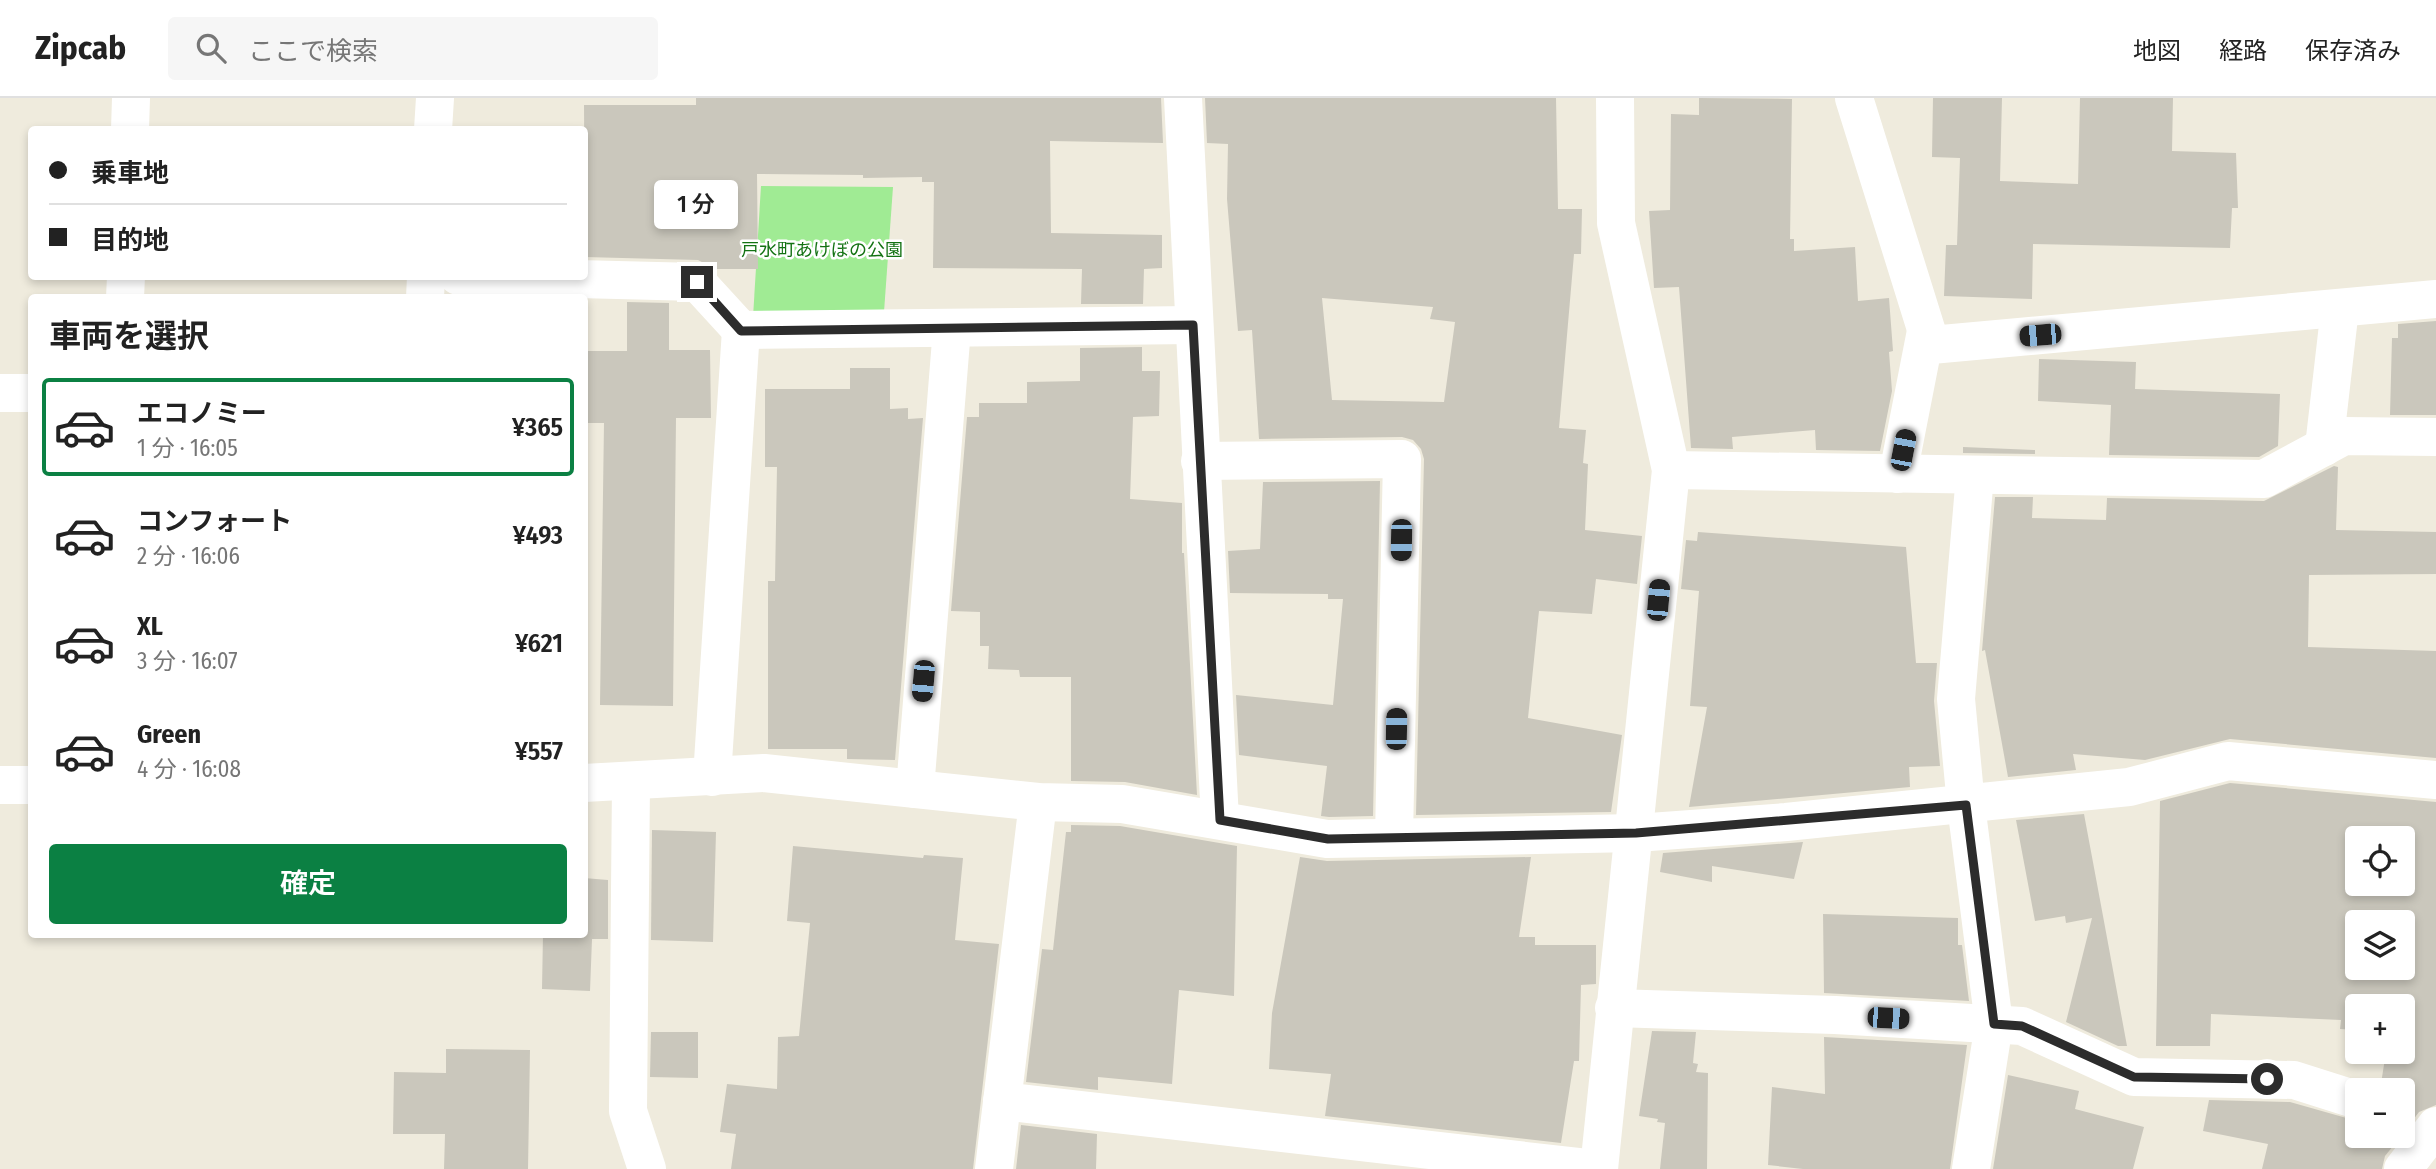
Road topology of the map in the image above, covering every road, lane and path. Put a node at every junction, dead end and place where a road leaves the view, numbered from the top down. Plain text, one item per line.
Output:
1 (131, 98) edge
2 (435, 98) edge
3 (1184, 98) edge
4 (1615, 98) edge
5 (1854, 98) edge
6 (130, 126) edge
7 (433, 126) edge
8 (588, 279) edge
9 (2436, 299) edge
10 (2340, 308) junction
11 (1193, 325) junction
12 (952, 328) junction
13 (741, 331) junction
14 (1926, 331) junction
15 (0, 393) edge
16 (28, 393) edge
17 (2436, 437) edge
18 (2324, 447) junction
19 (1200, 461) junction
20 (1671, 470) junction
21 (1898, 474) junction
22 (1975, 475) junction
23 (712, 777) junction
24 (2436, 780) edge
25 (631, 782) junction
26 (588, 783) edge
27 (0, 785) edge
28 (28, 785) edge
29 (915, 789) junction
30 (1038, 802) junction
31 (1966, 805) junction
32 (1220, 820) junction
33 (1636, 833) junction
34 (1394, 837) junction
35 (1614, 1008) junction
36 (1994, 1024) junction
37 (2345, 1096) edge
38 (1002, 1101) junction
39 (2415, 1119) edge
40 (2436, 1126) edge
41 (647, 1169) edge
42 (994, 1169) edge
43 (1597, 1169) edge
44 (1971, 1169) edge
45 (2403, 1169) edge

1 - 6 street
2 - 7 street
3 - 11 street
4 - 20 street
5 - 14 street
8 - 13 street
9 - 10 street
10 - 14 street
10 - 18 street
11 - 12 street
11 - 19 street
12 - 13 street
12 - 29 street
13 - 23 street
14 - 21 street
15 - 16 street
17 - 18 street
18 - 22 street
19 - 32 street
19 - 34 street
20 - 21 street
20 - 33 street
21 - 22 street
22 - 31 street
23 - 25 street
23 - 29 street
24 - 31 street
25 - 26 street
25 - 41 street
27 - 28 street
29 - 30 street
30 - 32 street
30 - 38 street
31 - 33 street
31 - 36 street
32 - 34 street
33 - 34 street
33 - 35 street
35 - 36 street
35 - 43 street
36 - 37 street
36 - 44 street
38 - 42 street
38 - 43 street
39 - 40 street
40 - 45 street

